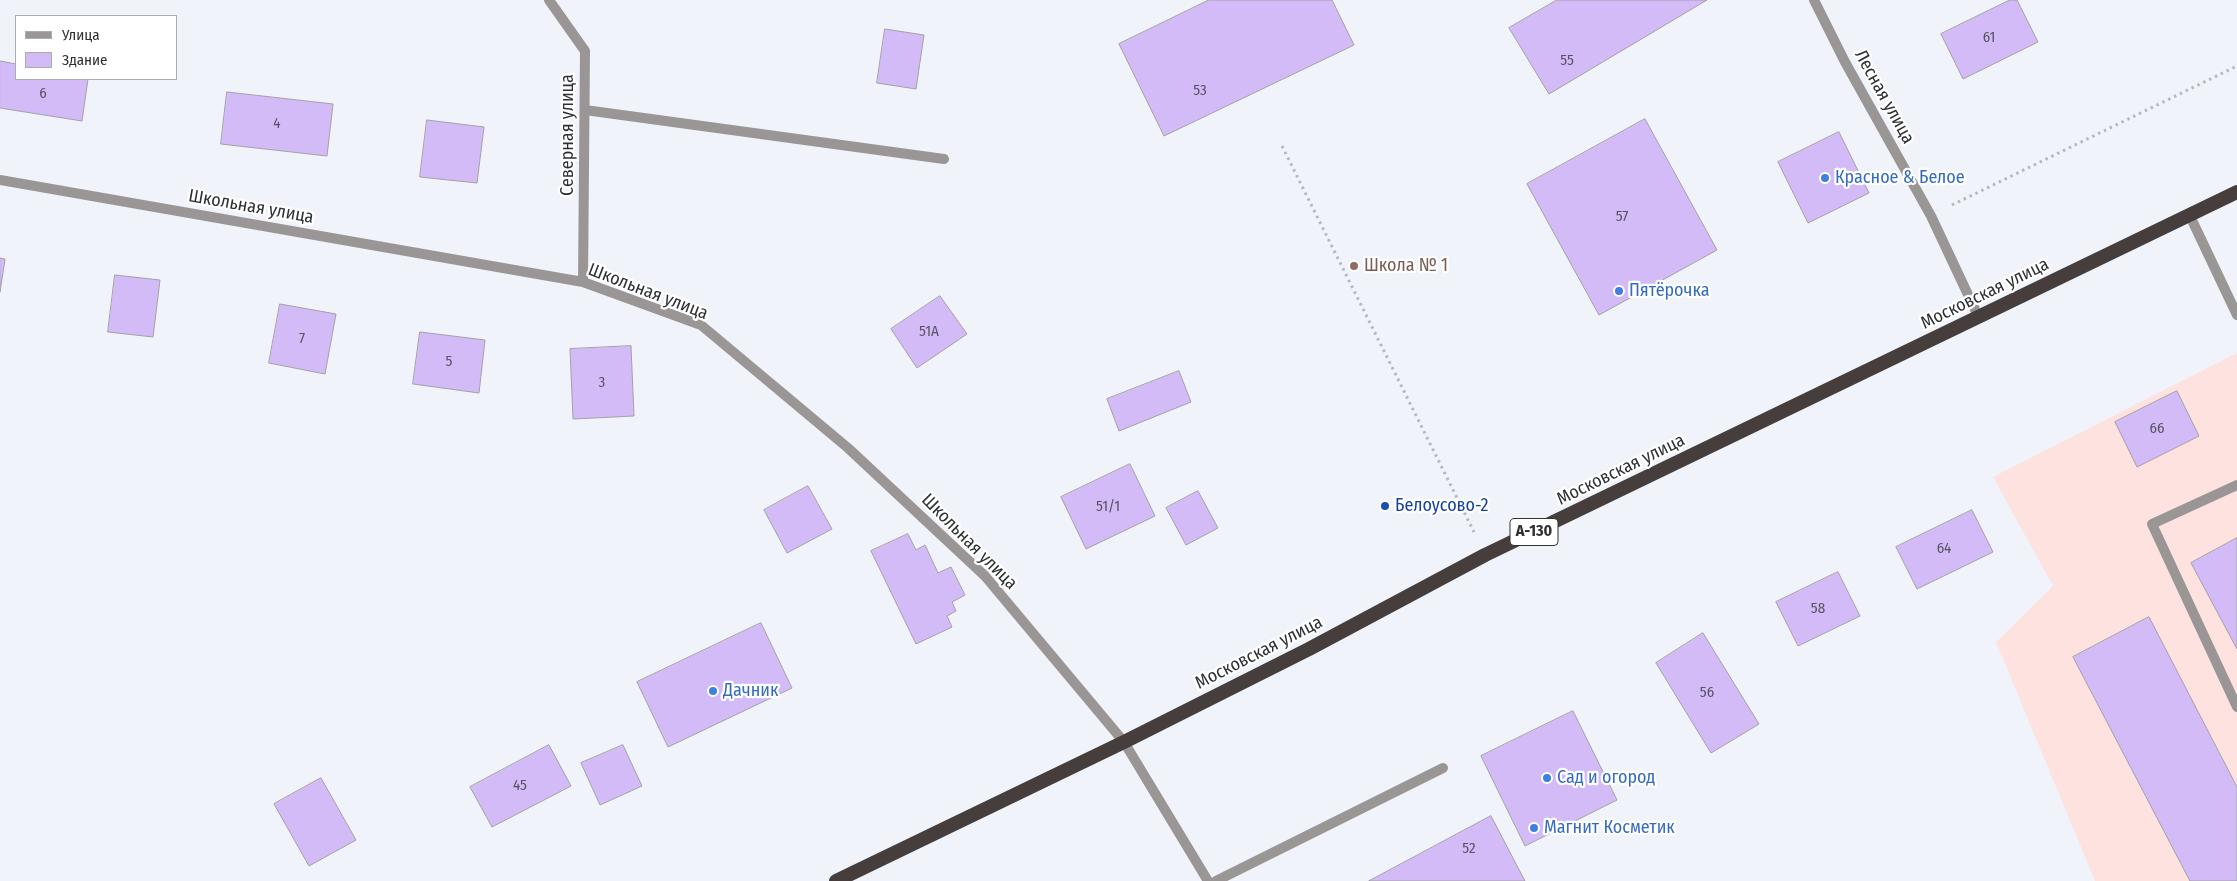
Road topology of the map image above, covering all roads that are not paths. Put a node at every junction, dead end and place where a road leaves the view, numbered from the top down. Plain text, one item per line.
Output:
1 (549, 0) edge
2 (1814, 0) edge
3 (585, 110) junction
4 (944, 159) dead end
5 (0, 180) edge
6 (2237, 192) edge
7 (2190, 216) junction
8 (583, 282) junction
9 (2237, 315) edge
10 (1979, 318) junction
11 (2237, 485) edge
12 (2237, 707) edge
13 (1124, 742) junction
14 (1443, 768) dead end
15 (836, 881) edge
16 (1208, 881) edge
17 (1216, 881) edge

1 - 3 street, Северная улица
2 - 10 street, Лесная улица
3 - 4 street
3 - 8 street, Северная улица
5 - 8 street, Школьная улица
6 - 7 highway, Московская улица / А-130
7 - 9 street
7 - 10 highway, Московская улица / А-130
8 - 13 street, Школьная улица
10 - 13 highway, Московская улица / А-130
11 - 12 street
13 - 15 highway, Московская улица / А-130
13 - 16 street, Школьная улица
14 - 17 street

